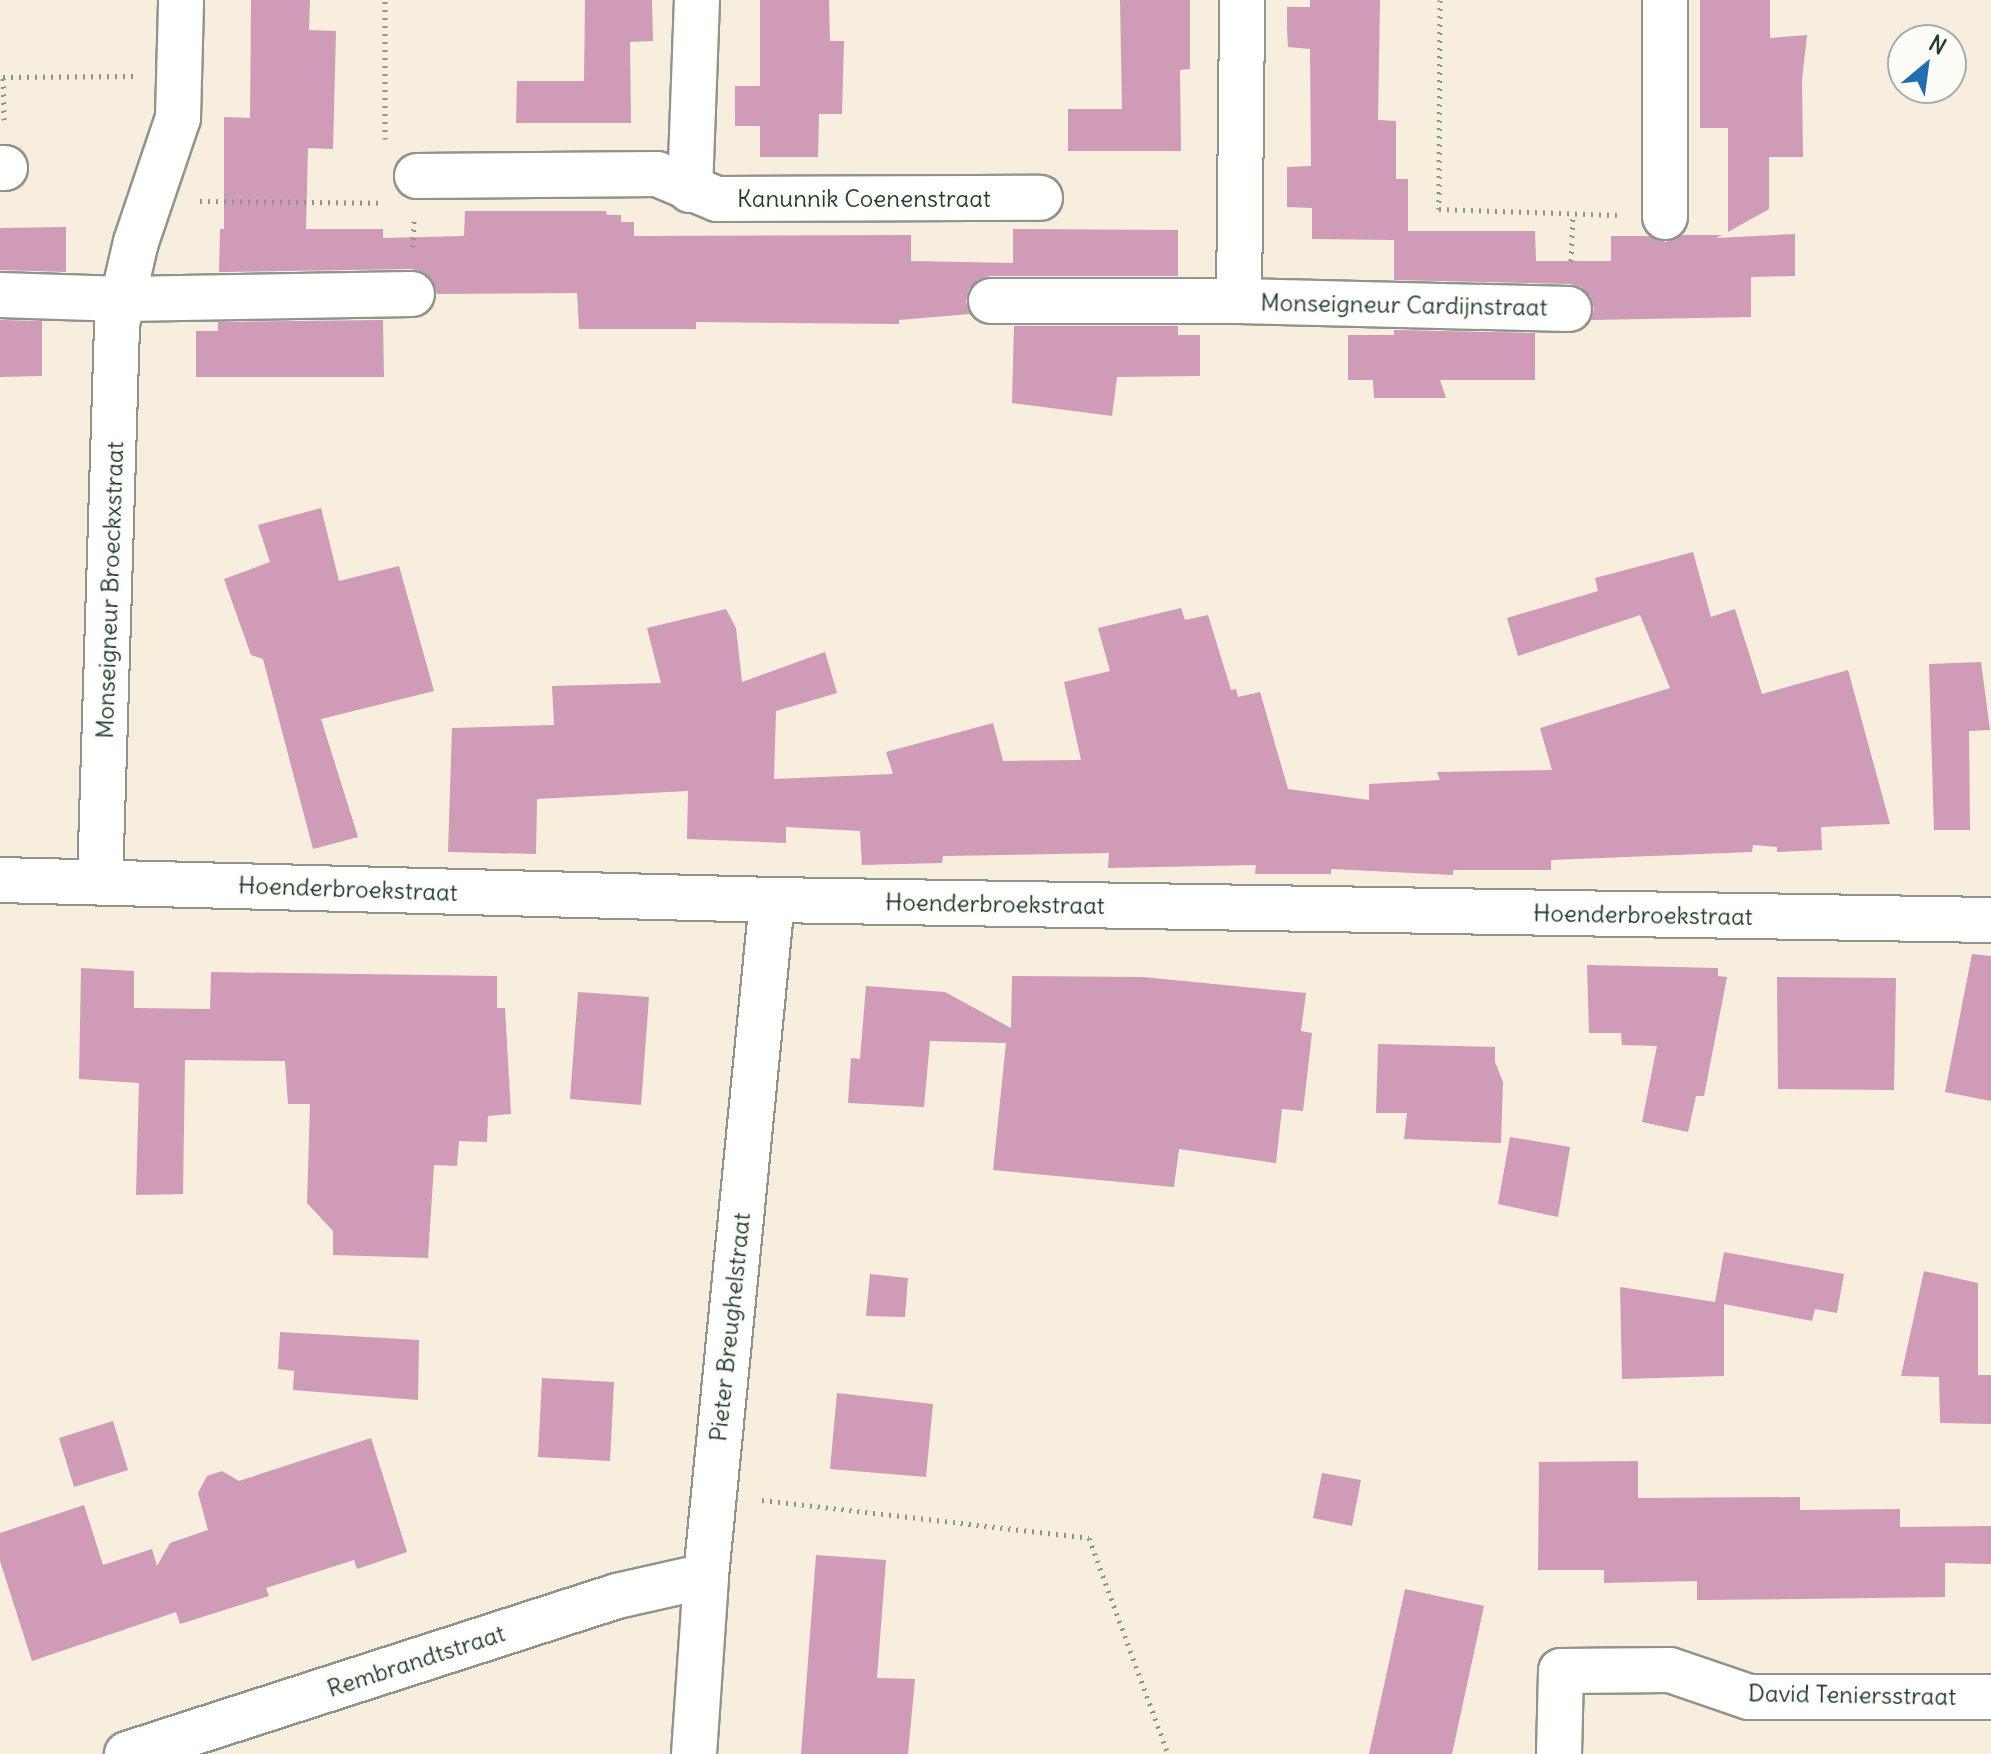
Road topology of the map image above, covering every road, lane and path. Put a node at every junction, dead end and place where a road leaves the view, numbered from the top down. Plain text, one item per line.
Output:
1 (181, 0) edge
2 (385, 0) edge
3 (697, 0) edge
4 (1242, 0) edge
5 (1440, 0) edge
6 (1665, 0) edge
7 (179, 76) junction
8 (3, 168) edge
9 (416, 190) junction
10 (690, 190) junction
11 (1040, 198) dead end
12 (151, 200) junction
13 (1665, 217) joint
14 (412, 294) joint
15 (0, 295) edge
16 (123, 299) junction
17 (991, 301) dead end
18 (1239, 301) junction
19 (1569, 309) dead end
20 (0, 880) edge
21 (100, 882) junction
22 (772, 900) junction
23 (1991, 920) edge
24 (714, 1494) junction
25 (706, 1576) junction
26 (1991, 1697) edge
27 (127, 1754) edge
28 (694, 1754) edge
29 (1168, 1754) edge
30 (1559, 1754) edge

1 - 7 street, Monseigneur Broeckxstraat
2 - 9 path
3 - 10 street
4 - 18 street, Monseigneur Cardijnstraat
5 - 13 path
6 - 13 street
7 - 8 path
7 - 12 street, Monseigneur Broeckxstraat
9 - 10 street, Kanunnik Coenenstraat
9 - 12 path
9 - 14 path
10 - 11 street, Kanunnik Coenenstraat
12 - 16 street, Monseigneur Broeckxstraat
14 - 16 street
15 - 16 street
16 - 21 street, Monseigneur Broeckxstraat
17 - 18 street, Monseigneur Cardijnstraat
18 - 19 street, Monseigneur Cardijnstraat
20 - 21 street, Hoenderbroekstraat
21 - 22 street, Hoenderbroekstraat
22 - 23 street, Hoenderbroekstraat
22 - 24 street, Pieter Breughelstraat
24 - 25 street, Pieter Breughelstraat
24 - 29 path
25 - 27 street, Rembrandtstraat
25 - 28 street, Pieter Breughelstraat
26 - 30 street, David Teniersstraat

